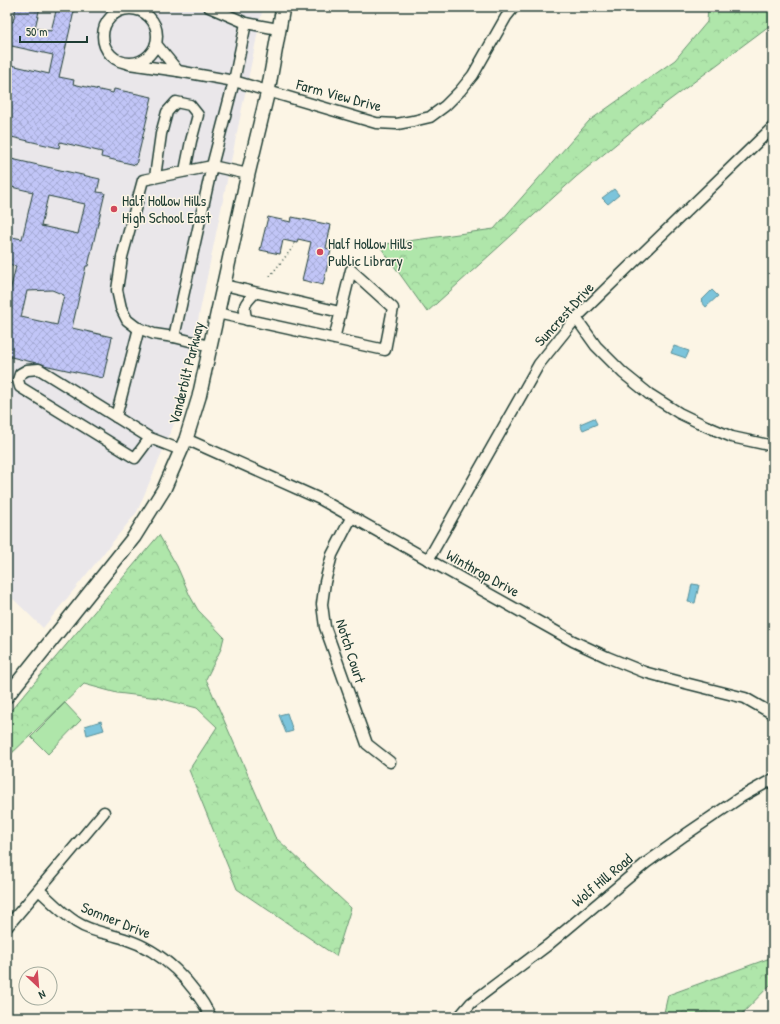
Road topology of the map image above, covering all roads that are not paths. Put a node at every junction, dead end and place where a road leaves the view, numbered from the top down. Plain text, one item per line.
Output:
1 (110, 7) edge
2 (209, 7) edge
3 (283, 7) edge
4 (514, 7) edge
5 (148, 12) edge
6 (106, 22) junction
7 (246, 23) junction
8 (278, 29) junction
9 (156, 44) junction
10 (129, 64) junction
11 (178, 71) junction
12 (234, 81) junction
13 (268, 91) junction
14 (773, 127) edge
15 (212, 166) junction
16 (186, 171) junction
17 (248, 174) junction
18 (155, 177) junction
19 (224, 285) junction
20 (255, 293) junction
21 (340, 312) junction
22 (217, 313) junction
23 (576, 318) junction
24 (247, 320) junction
25 (139, 328) junction
26 (174, 337) junction
27 (334, 339) junction
28 (210, 346) junction
29 (116, 417) junction
30 (150, 438) junction
31 (184, 444) junction
32 (773, 446) edge
33 (351, 518) junction
34 (428, 560) junction
35 (7, 696) edge
36 (773, 714) edge
37 (390, 762) dead end
38 (773, 779) edge
39 (104, 812) dead end
40 (39, 890) junction
41 (7, 927) edge
42 (211, 1017) edge
43 (458, 1017) edge

1 - 6 street
2 - 7 street
3 - 8 main road, Vanderbilt Parkway
4 - 13 street, Farm View Drive
5 - 6 street
5 - 9 street
6 - 10 street
7 - 8 street
7 - 12 street
8 - 13 main road, Vanderbilt Parkway
9 - 10 street
9 - 11 street
10 - 11 street, Farm View Drive
11 - 12 street, Farm View Drive
12 - 13 street, Farm View Drive
12 - 15 street
13 - 17 main road, Vanderbilt Parkway
14 - 23 street, Suncrest Drive
15 - 16 street
15 - 17 street
15 - 26 street
16 - 18 street
16 - 18 street
17 - 19 main road, Vanderbilt Parkway
18 - 25 street
19 - 20 street
19 - 22 main road, Vanderbilt Parkway
20 - 21 street
20 - 24 street
21 - 27 street
21 - 27 street
22 - 24 street
22 - 28 main road, Vanderbilt Parkway
23 - 32 street
23 - 34 street, Suncrest Drive
24 - 27 street
25 - 26 street
25 - 29 street
26 - 28 street
28 - 31 main road, Vanderbilt Parkway
29 - 30 street, Winthrop Drive
29 - 30 street, Winthrop Drive
30 - 31 street, Winthrop Drive
31 - 33 street, Winthrop Drive
31 - 35 main road, Vanderbilt Parkway
33 - 34 street, Winthrop Drive
33 - 37 street, Notch Court
34 - 36 street, Winthrop Drive
38 - 43 street, Wolf Hill Road
39 - 40 street
40 - 41 street
40 - 42 street, Somner Drive

